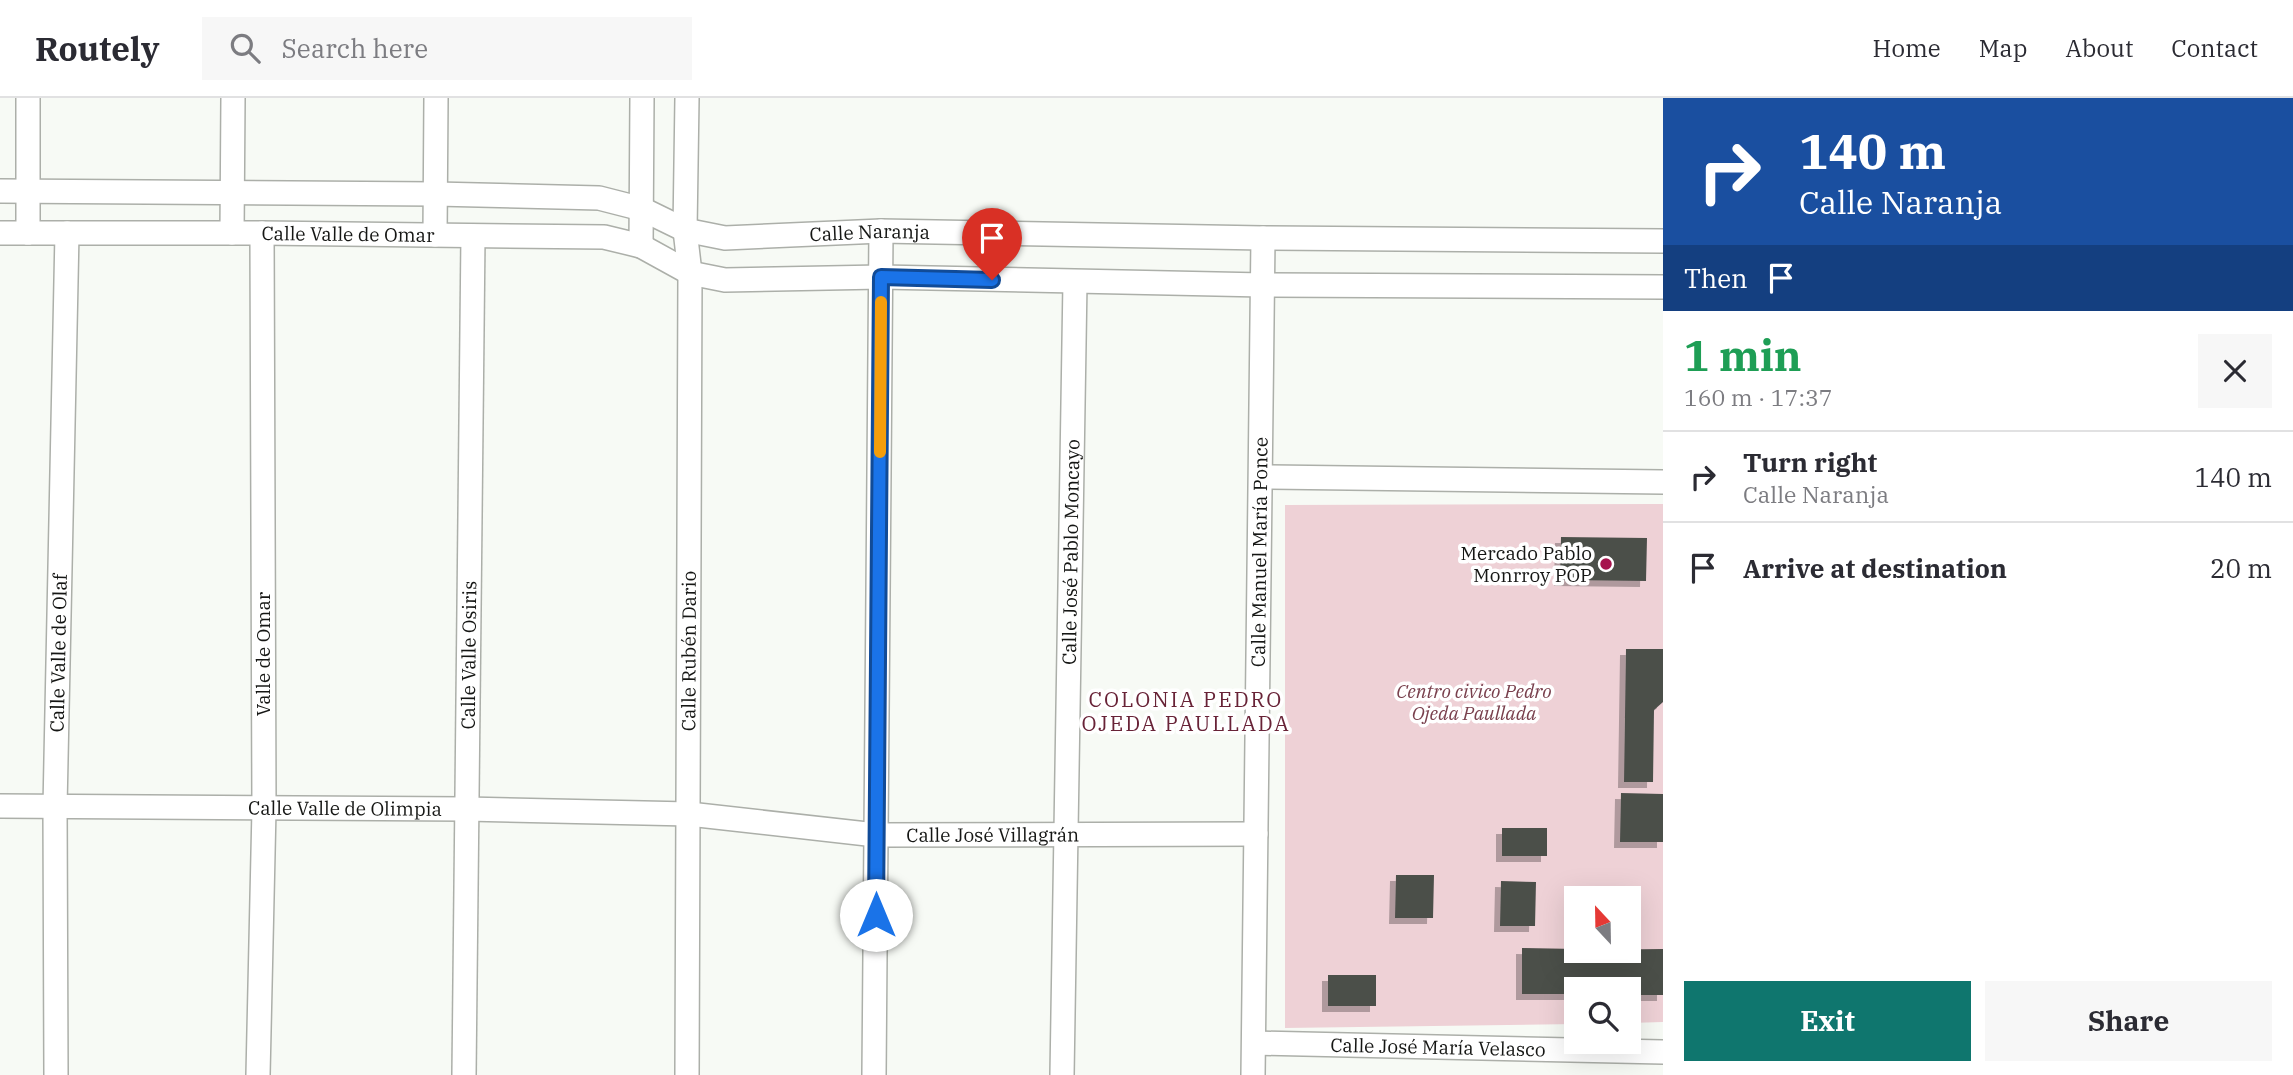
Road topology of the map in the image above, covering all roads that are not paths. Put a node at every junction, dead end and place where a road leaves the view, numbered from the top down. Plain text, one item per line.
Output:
1 (28, 98) edge
2 (233, 98) edge
3 (436, 98) edge
4 (642, 98) edge
5 (687, 98) edge
6 (0, 191) edge
7 (28, 192) junction
8 (233, 192) junction
9 (436, 194) junction
10 (642, 209) junction
11 (685, 230) junction
12 (881, 232) junction
13 (0, 233) edge
14 (27, 233) junction
15 (67, 233) junction
16 (232, 233) junction
17 (262, 233) junction
18 (435, 235) junction
19 (473, 236) junction
20 (1263, 238) junction
21 (1663, 241) edge
22 (641, 246) junction
23 (690, 272) junction
24 (881, 277) junction
25 (1075, 282) junction
26 (1263, 285) junction
27 (1663, 286) edge
28 (1261, 477) junction
29 (1663, 481) edge
30 (0, 806) edge
31 (55, 807) junction
32 (466, 808) junction
33 (264, 809) junction
34 (689, 814) junction
35 (1065, 833) junction
36 (1256, 834) junction
37 (876, 835) junction
38 (1254, 1043) junction
39 (1663, 1052) edge
40 (56, 1075) edge
41 (258, 1075) edge
42 (464, 1075) edge
43 (687, 1075) edge
44 (874, 1075) edge
45 (1062, 1075) edge
46 (1253, 1075) edge

1 - 7 street
2 - 8 street
3 - 9 street
4 - 10 street
5 - 11 street, Calle Rubén Dario
6 - 7 street, Calle Valle de Omar
7 - 8 street, Calle Valle de Omar
7 - 14 street
8 - 9 street, Calle Valle de Omar
8 - 16 street
9 - 10 street, Calle Valle de Omar
9 - 18 street
10 - 11 street, Calle Valle de Omar
10 - 22 street
11 - 12 street, Calle Naranja
11 - 23 street, Calle Rubén Dario
12 - 20 street, Calle Naranja
12 - 24 street
13 - 14 street, Calle Valle de Omar
14 - 15 street, Calle Valle de Omar
15 - 16 street, Calle Valle de Omar
15 - 31 street, Calle Valle de Olaf
16 - 17 street, Calle Valle de Omar
17 - 18 street, Calle Valle de Omar
17 - 33 street, Valle de Omar
18 - 19 street, Calle Valle de Omar
19 - 22 street, Calle Valle de Omar
19 - 32 street, Calle Valle Osiris
20 - 21 street, Calle Naranja
20 - 26 street, Calle Manuel María Ponce
22 - 23 street, Calle Valle de Omar
23 - 24 street
23 - 34 street, Calle Rubén Dario
24 - 25 street
24 - 37 street
25 - 26 street
25 - 35 street, Calle José Pablo Moncayo
26 - 27 street
26 - 28 street, Calle Manuel María Ponce
28 - 29 street
28 - 36 street, Calle Manuel María Ponce
30 - 31 street, Calle Valle de Olimpia
31 - 33 street, Calle Valle de Olimpia
31 - 40 street, Calle Valle de Olaf
32 - 33 street, Calle Valle de Olimpia
32 - 34 street, Calle Valle de Olimpia
32 - 42 street, Calle Valle Osiris
33 - 41 street, Valle de Omar
34 - 37 street, Calle José Villagrán
34 - 43 street, Calle Rubén Dario
35 - 36 street, Calle José Villagrán
35 - 37 street, Calle José Villagrán
35 - 45 street, Calle José Pablo Moncayo
36 - 38 street, Calle Manuel María Ponce
37 - 44 street
38 - 39 street, Calle José María Velasco
38 - 46 street, Calle Manuel María Ponce

